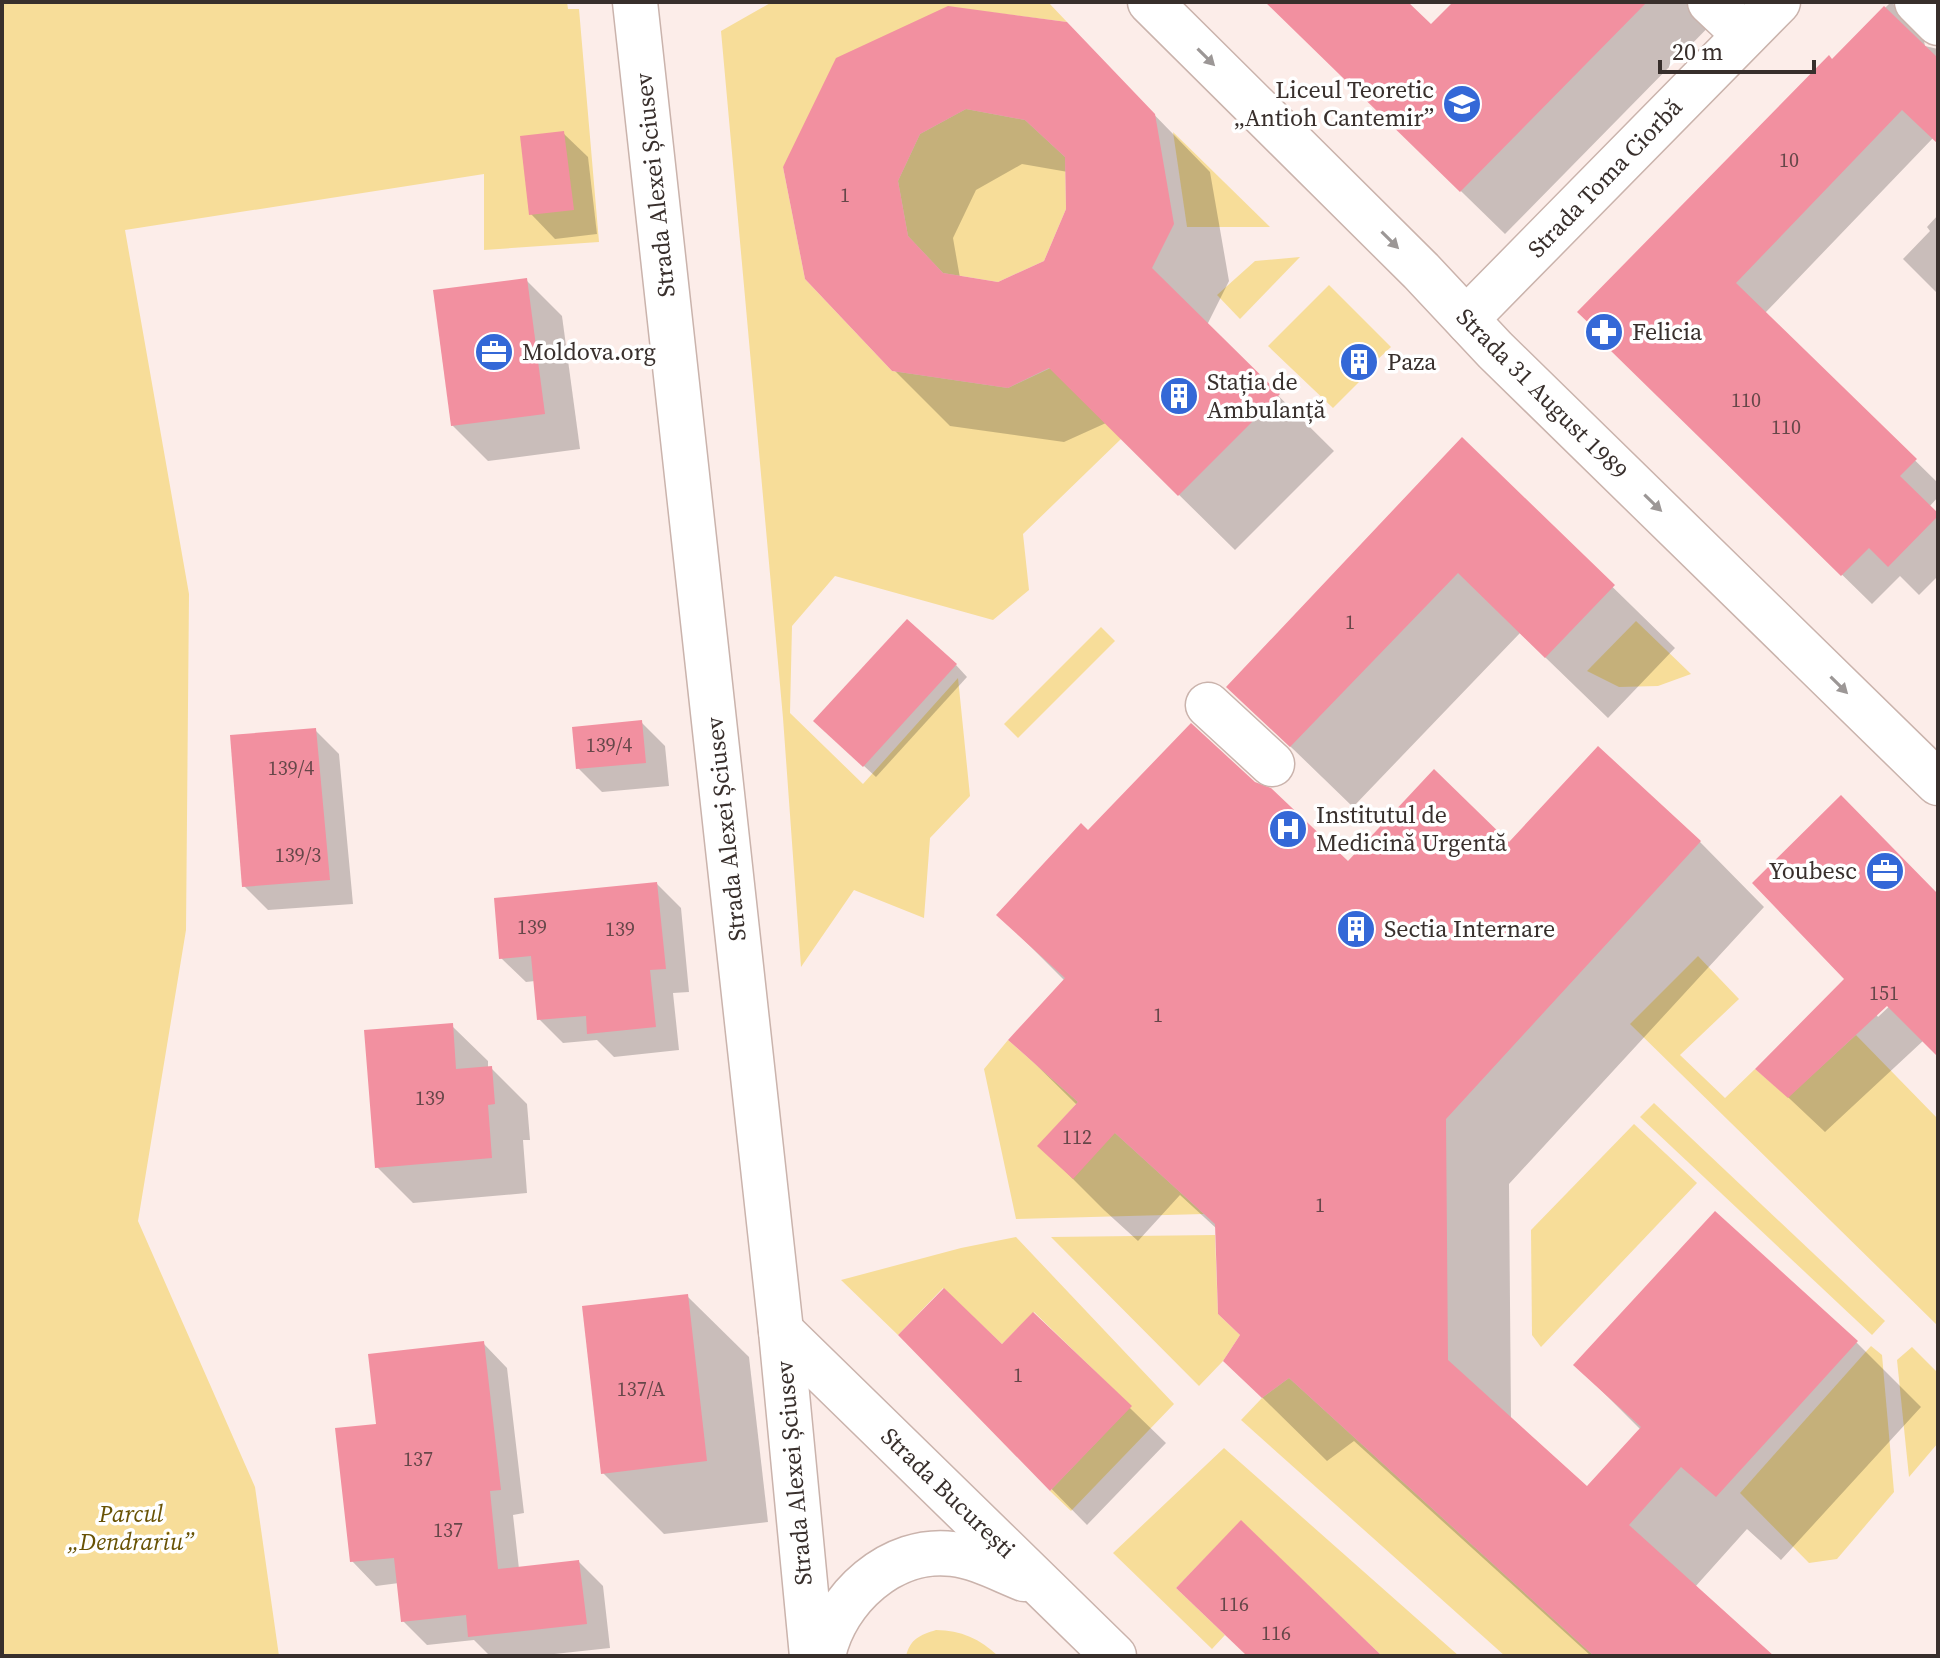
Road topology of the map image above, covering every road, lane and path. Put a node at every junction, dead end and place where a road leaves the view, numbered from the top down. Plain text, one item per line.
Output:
1 (635, 2) edge
2 (1150, 2) edge
3 (1710, 2) edge
4 (1778, 2) edge
5 (1917, 2) edge
6 (1938, 23) edge
7 (1745, 35) junction
8 (1469, 322) junction
9 (1208, 705) dead end
10 (1272, 764) dead end
11 (1938, 783) edge
12 (781, 1331) junction
13 (1065, 1608) junction
14 (812, 1656) edge
15 (823, 1656) edge
16 (1114, 1656) edge

1 - 12 main road, Strada Alexei Șciusev
2 -> 8 main road, Strada 31 August 1989
3 - 7 main road
4 - 7 main road, Strada Toma Ciorbă
5 - 6 main road
7 - 8 main road, Strada Toma Ciorbă
8 -> 11 main road, Strada 31 August 1989
9 - 10 main road
12 - 13 main road, Strada București
12 - 14 main road, Strada Alexei Șciusev
13 - 15 main road
13 - 16 main road, Strada București

